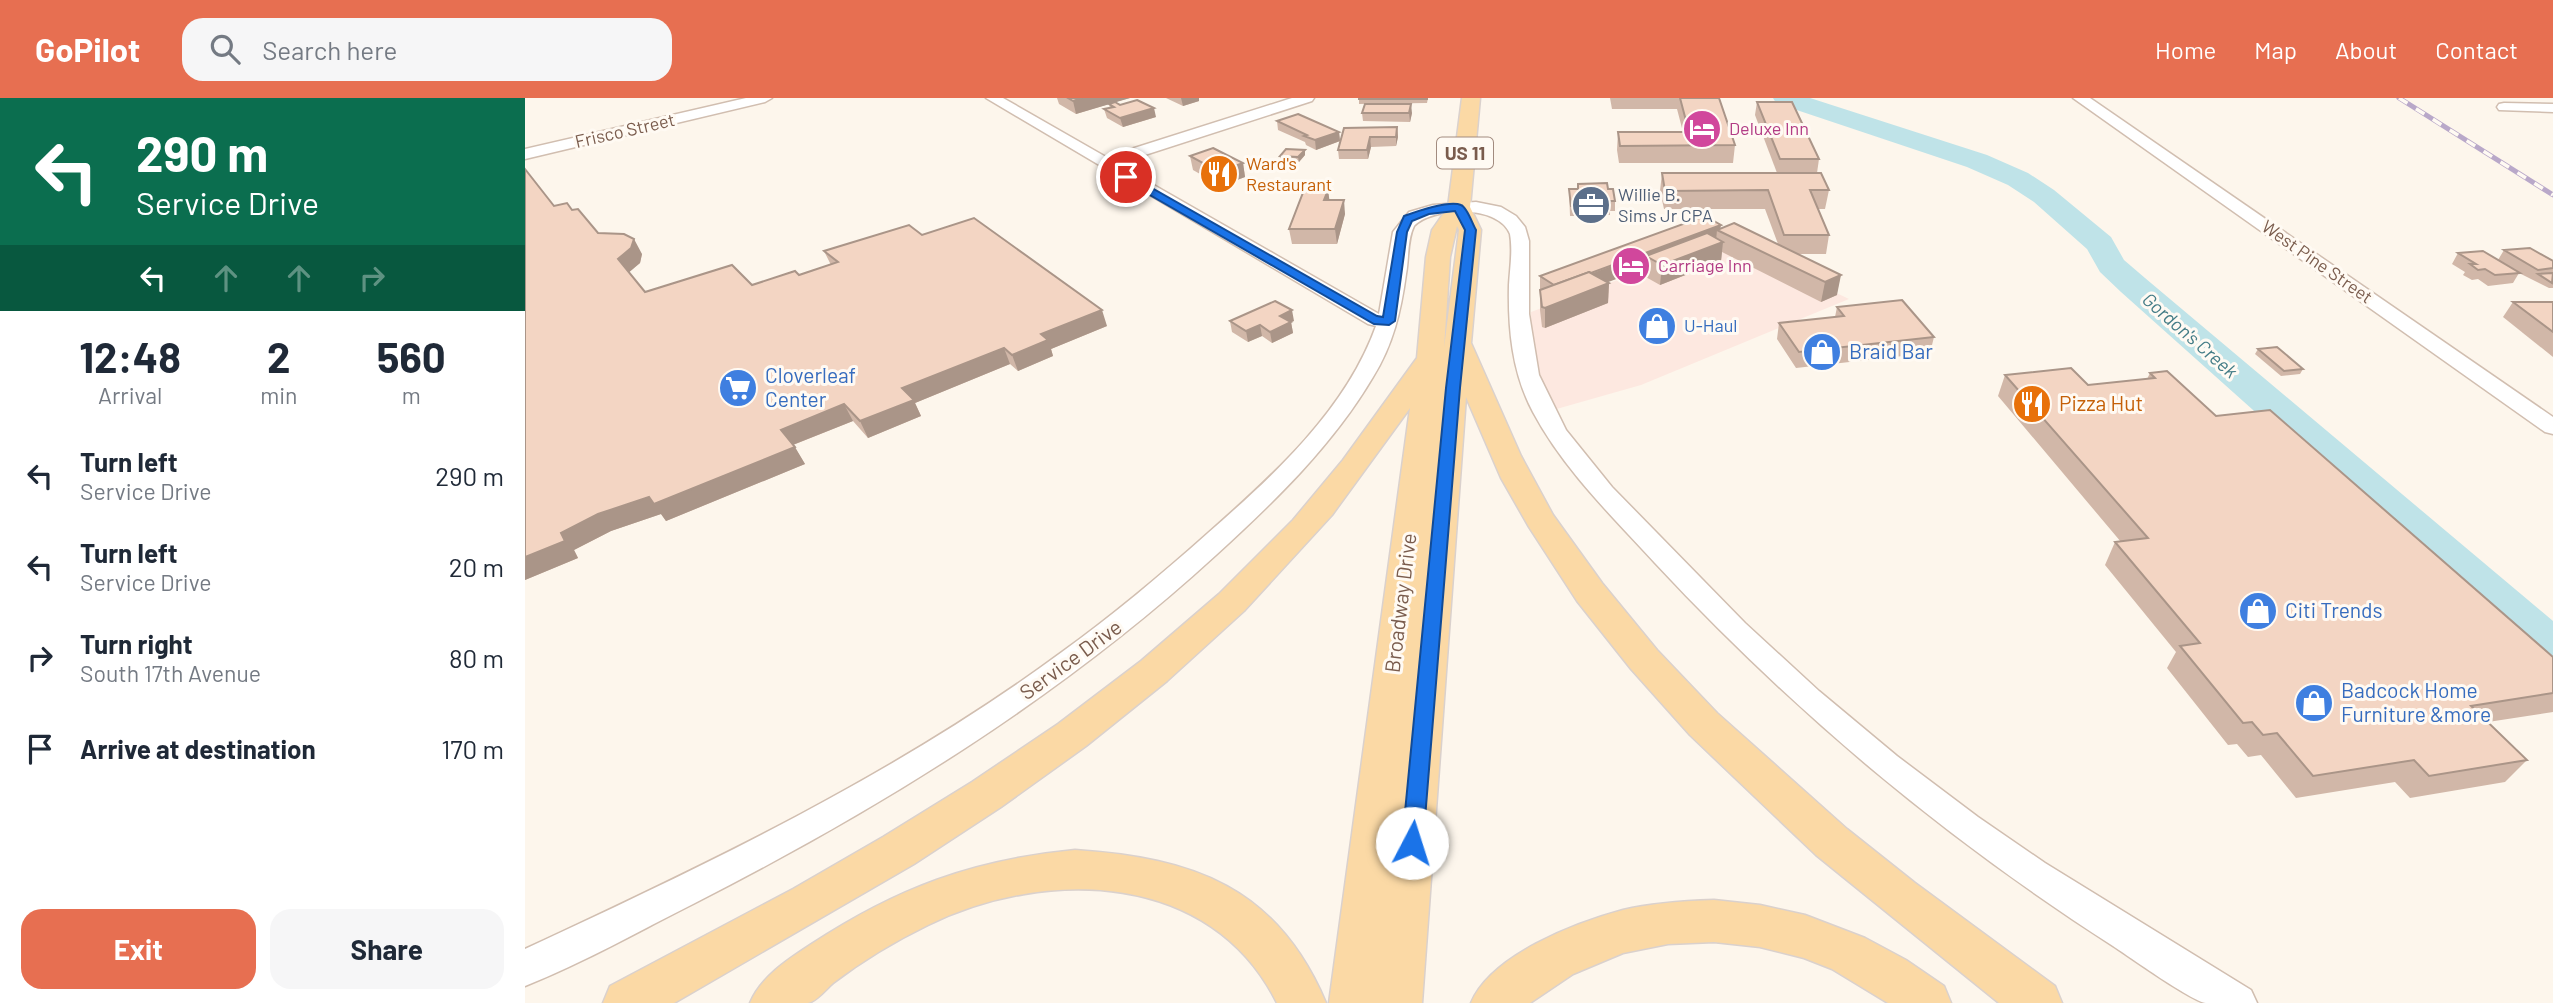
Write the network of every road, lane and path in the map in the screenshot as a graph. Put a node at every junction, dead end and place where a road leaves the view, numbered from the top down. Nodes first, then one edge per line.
1 (765, 98) edge
2 (993, 98) edge
3 (1307, 98) edge
4 (1471, 98) edge
5 (2080, 98) edge
6 (2504, 107) dead end
7 (2553, 108) edge
8 (525, 154) edge
9 (1103, 163) junction
10 (1459, 207) junction
11 (1389, 321) junction
12 (1444, 351) junction
13 (2553, 427) edge
14 (525, 968) edge
15 (627, 1003) edge
16 (773, 1003) edge
17 (1302, 1003) edge
18 (1353, 1003) edge
19 (1398, 1003) edge
20 (1495, 1003) edge
21 (1927, 1003) edge
22 (2038, 1003) edge
23 (2238, 1003) edge

1 - 8 street, Frisco Street
2 - 9 street
3 - 9 street
4 - 10 main road, Broadway Drive / US 11
5 - 13 street, West Pine Street
6 - 7 street
9 - 11 street
10 - 11 street, Service Drive
10 - 12 main road, Broadway Drive / US 11
10 - 23 street
11 - 14 street, Service Drive
12 - 15 main road
12 - 18 main road, Broadway Drive / US 11
12 - 19 main road, Broadway Drive / US 11
12 - 22 main road
16 - 17 main road
20 - 21 main road

